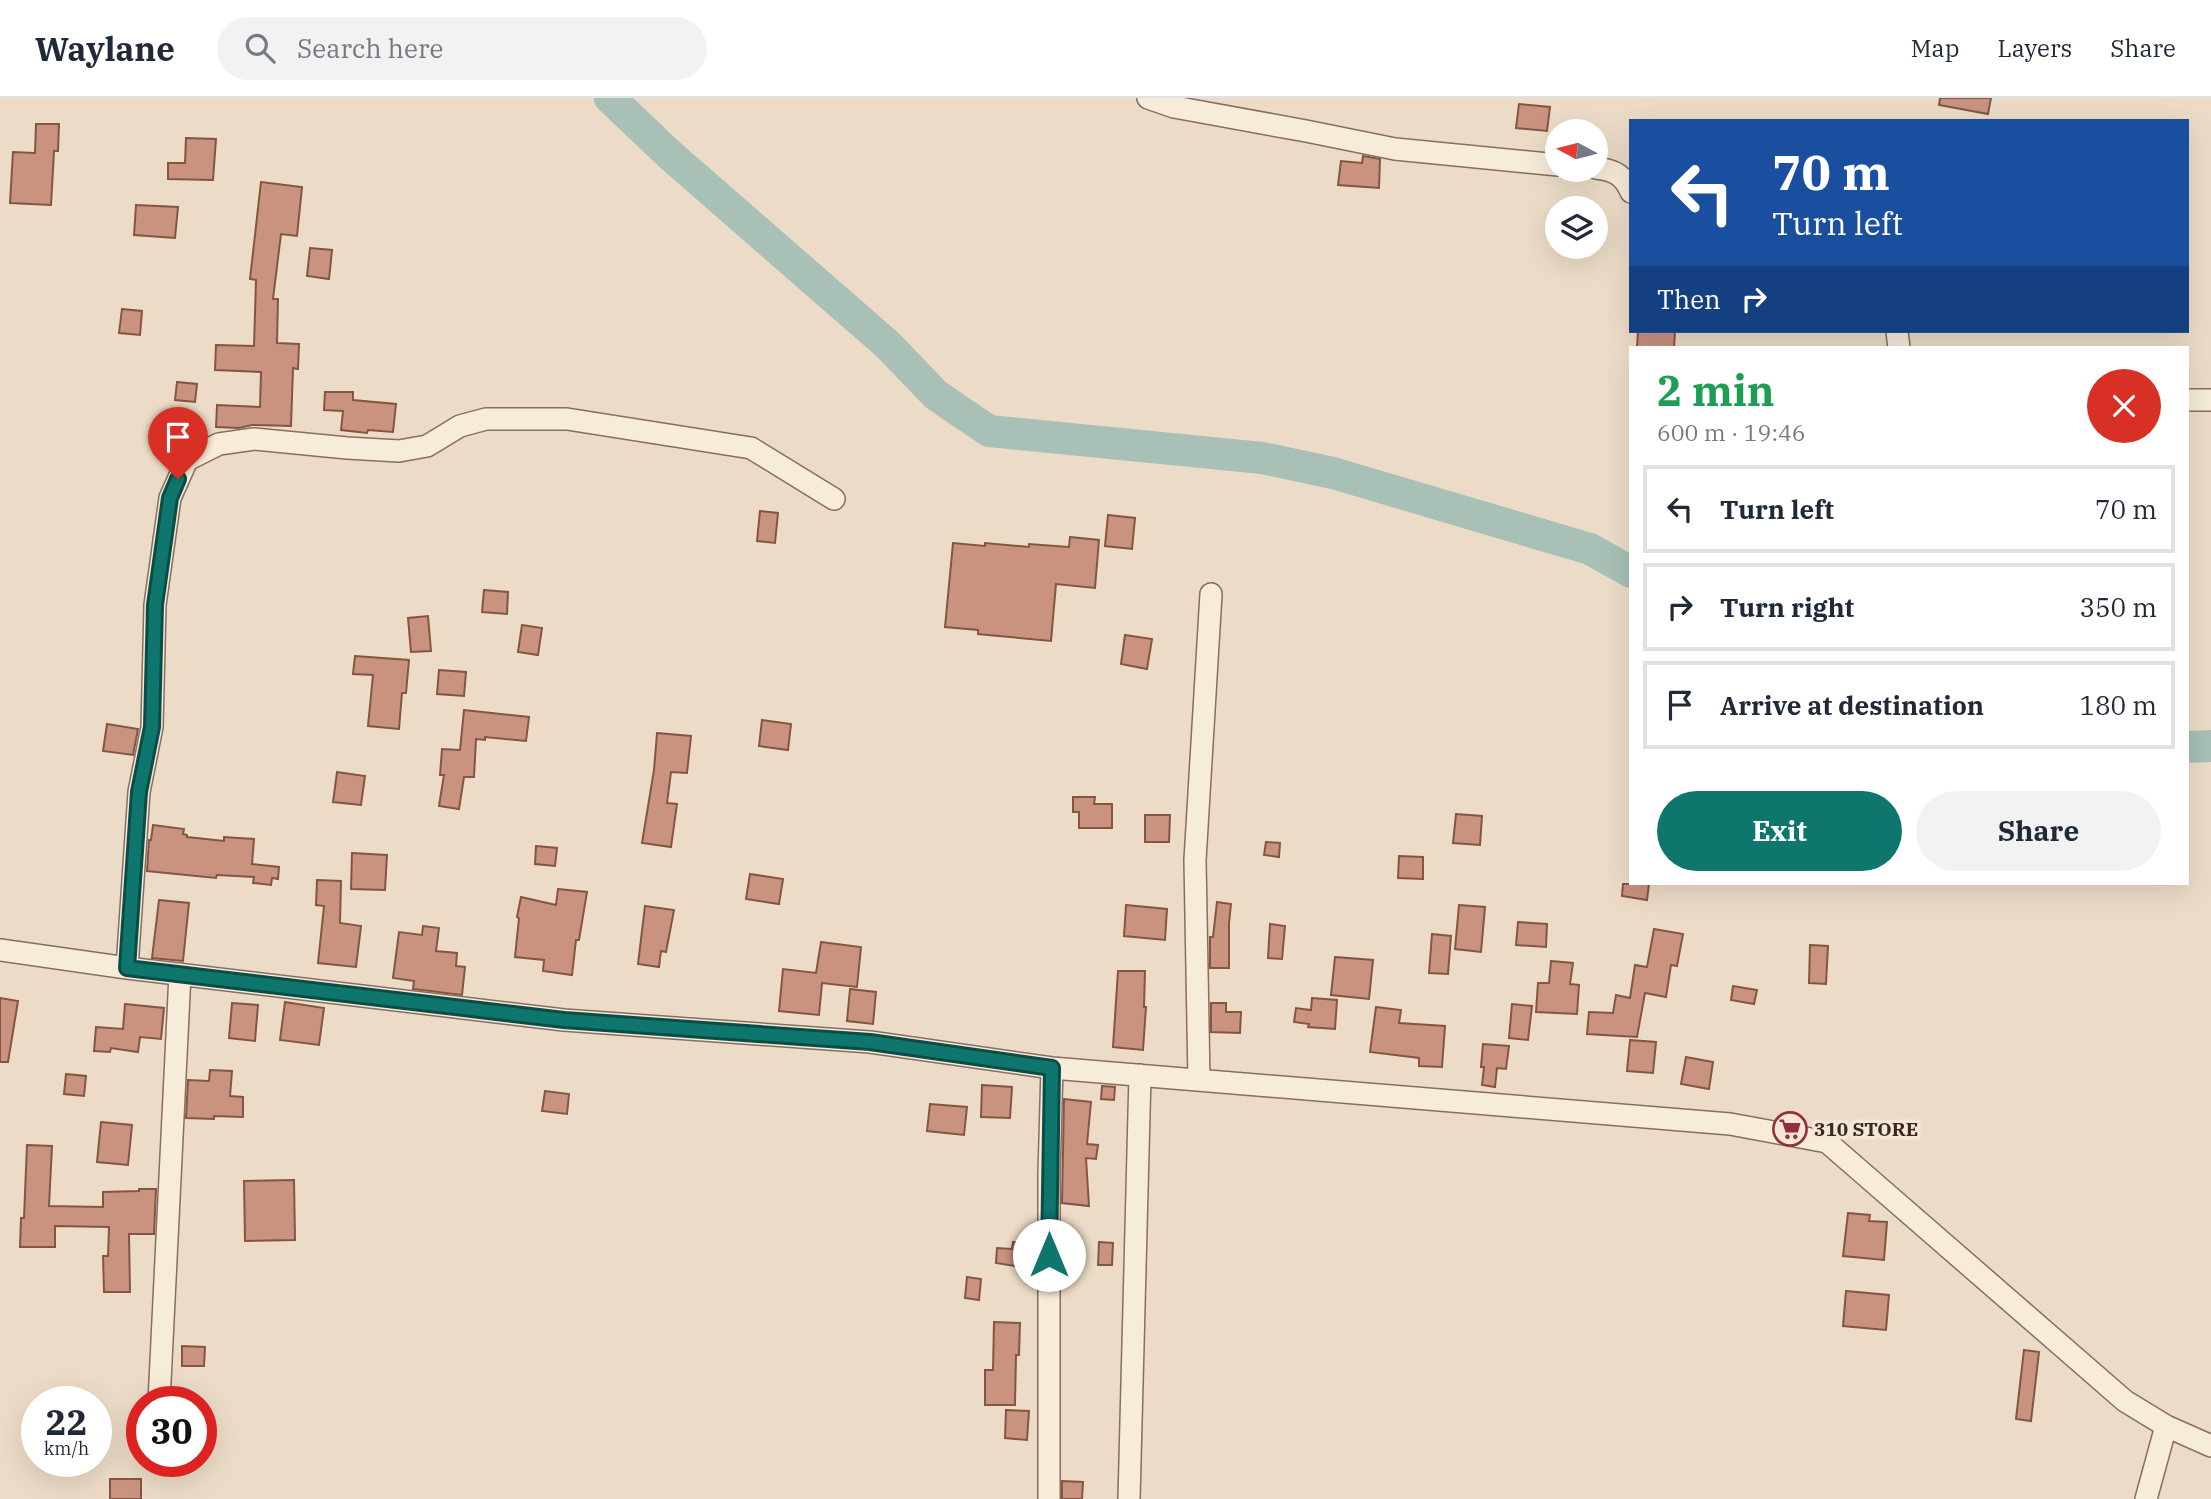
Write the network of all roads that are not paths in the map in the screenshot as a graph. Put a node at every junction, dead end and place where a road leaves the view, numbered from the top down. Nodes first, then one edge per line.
1 (1148, 98) edge
2 (1545, 164) edge
3 (1608, 170) edge
4 (1629, 187) edge
5 (2189, 400) edge
6 (2211, 400) edge
7 (834, 499) dead end
8 (1212, 594) dead end
9 (0, 950) edge
10 (127, 968) junction
11 (180, 974) junction
12 (1052, 1068) junction
13 (1140, 1075) junction
14 (1199, 1080) junction
15 (160, 1386) edge
16 (2166, 1426) junction
17 (2211, 1446) edge
18 (1049, 1499) edge
19 (1129, 1499) edge
20 (2146, 1499) edge

1 - 2 street
3 - 4 street
5 - 6 street
7 - 10 street
8 - 14 street
9 - 10 street
10 - 11 street
11 - 12 street
11 - 15 street
12 - 13 street
12 - 18 street
13 - 14 street
13 - 19 street
14 - 16 street
16 - 17 street
16 - 20 street

